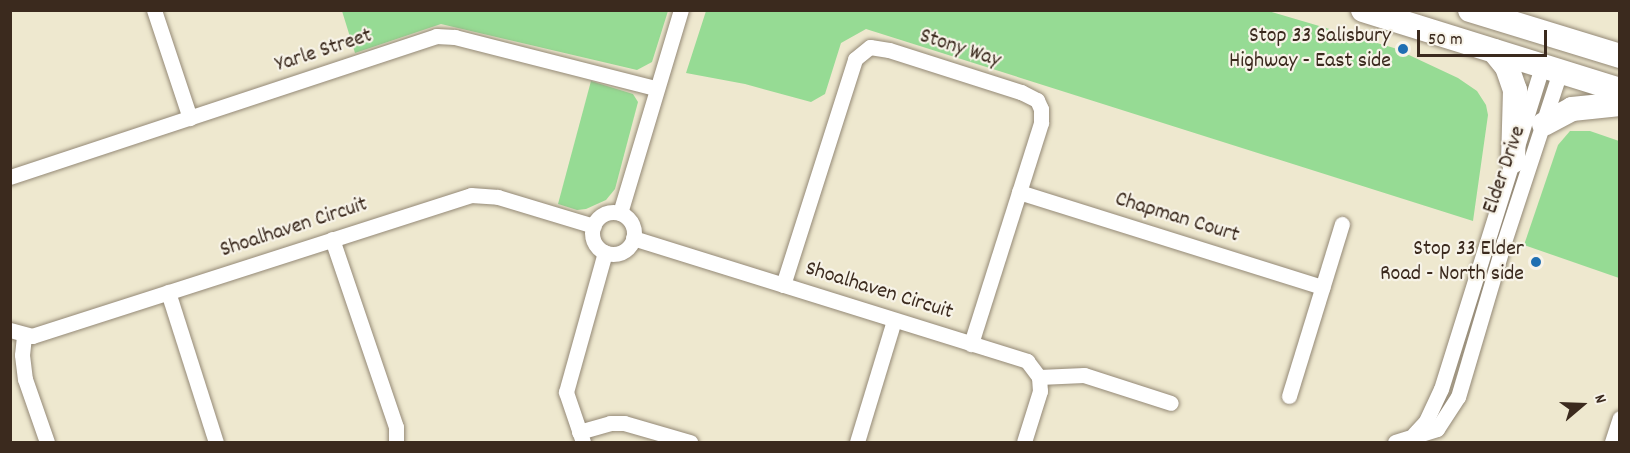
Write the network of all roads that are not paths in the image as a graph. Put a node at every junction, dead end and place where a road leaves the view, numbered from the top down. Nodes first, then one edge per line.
1 (154, 10) edge
2 (681, 10) edge
3 (1363, 10) edge
4 (1470, 10) edge
5 (1557, 38) junction
6 (1494, 51) junction
7 (1620, 56) edge
8 (1551, 69) junction
9 (656, 87) junction
10 (1620, 90) edge
11 (1620, 104) edge
12 (190, 118) junction
13 (1544, 124) junction
14 (1513, 161) junction
15 (10, 177) edge
16 (1019, 192) junction
17 (620, 213) junction
18 (1342, 224) dead end
19 (594, 226) junction
20 (633, 238) junction
21 (332, 239) junction
22 (605, 252) junction
23 (783, 285) junction
24 (1322, 287) junction
25 (168, 292) junction
26 (894, 320) junction
27 (17, 333) edge
28 (971, 344) junction
29 (1039, 377) junction
30 (1289, 396) dead end
31 (1171, 403) dead end
32 (1620, 418) edge
33 (581, 437) edge
34 (1404, 440) edge
35 (47, 442) edge
36 (216, 442) edge
37 (396, 442) edge
38 (690, 442) edge
39 (857, 442) edge
40 (1024, 442) edge
41 (1612, 442) edge

1 - 12 street
2 - 9 street
3 - 6 highway
4 - 5 highway
5 - 7 highway
5 - 8 highway
6 - 8 highway
6 - 14 highway
8 - 10 highway
8 - 13 street, Elder Drive
8 - 14 street, Elder Drive
9 - 12 street, Yarle Street
9 - 17 street
11 - 13 highway
12 - 15 street, Yarle Street
13 - 34 street, Elder Drive
14 - 34 street, Elder Drive
16 - 23 street, Stony Way
16 - 24 street, Chapman Court
16 - 28 street, Stony Way
17 - 19 street
17 - 20 street
18 - 24 street
19 - 21 street, Shoalhaven Circuit
19 - 22 street
20 - 22 street
20 - 23 street, Shoalhaven Circuit
21 - 25 street, Shoalhaven Circuit
21 - 37 street
22 - 33 street
23 - 26 street, Shoalhaven Circuit
24 - 30 street
25 - 27 street, Shoalhaven Circuit
25 - 36 street
26 - 28 street, Shoalhaven Circuit
26 - 39 street
27 - 35 street
28 - 29 street, Shoalhaven Circuit
29 - 31 street
29 - 40 street
32 - 41 street
33 - 38 street

